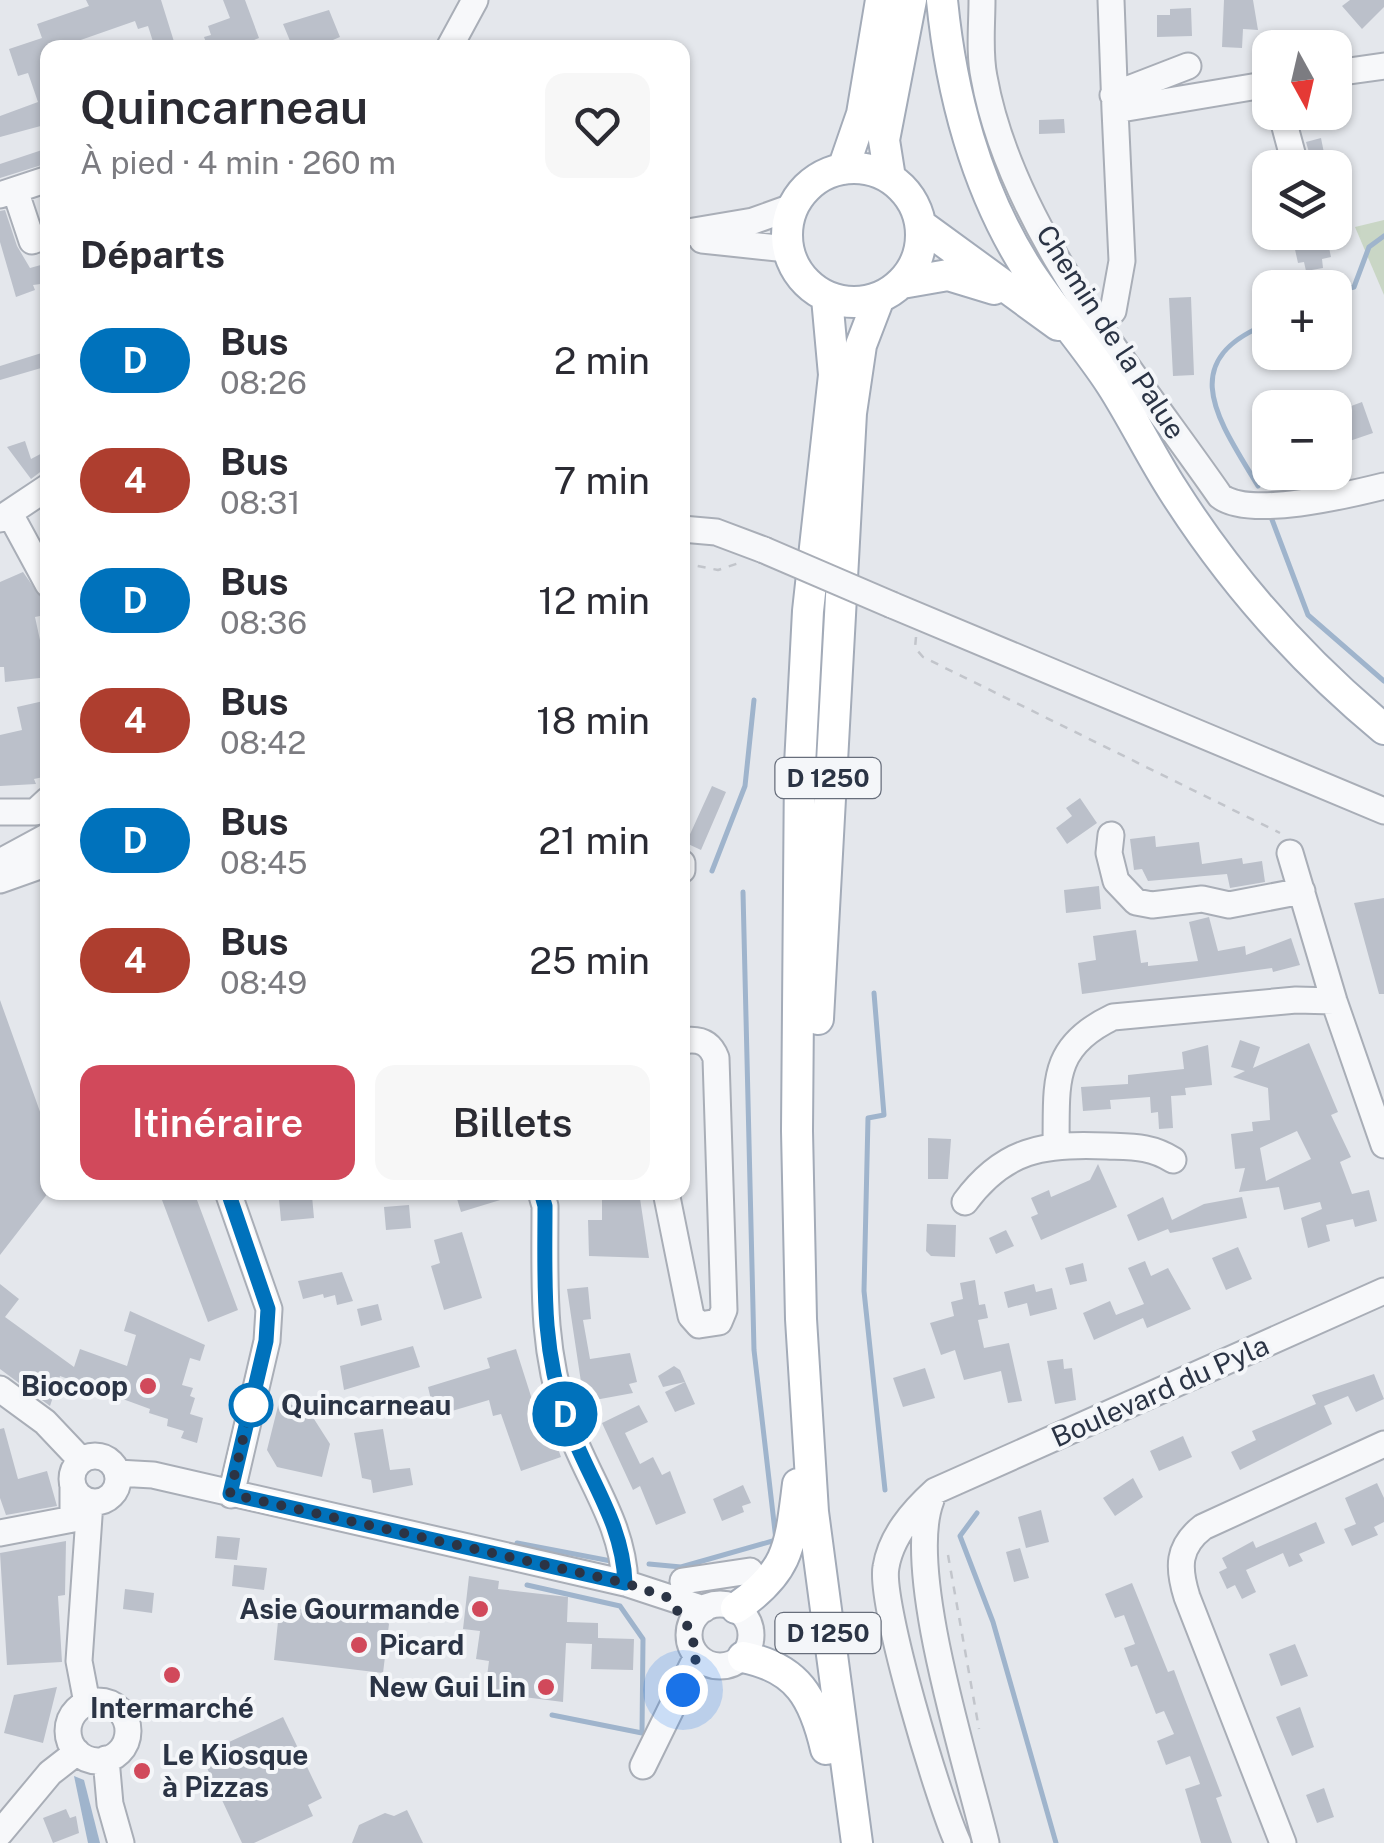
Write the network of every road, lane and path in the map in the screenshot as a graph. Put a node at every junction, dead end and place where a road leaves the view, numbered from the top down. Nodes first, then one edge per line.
1 (474, 0) edge
2 (881, 0) edge
3 (911, 0) edge
4 (942, 0) edge
5 (982, 0) edge
6 (1111, 0) edge
7 (453, 40) edge
8 (1188, 66) dead end
9 (1384, 66) edge
10 (1352, 71) edge
11 (1252, 89) edge
12 (1114, 102) junction
13 (843, 168) junction
14 (890, 178) junction
15 (40, 182) edge
16 (7, 192) edge
17 (792, 207) junction
18 (921, 225) junction
19 (690, 235) edge
20 (40, 238) edge
21 (690, 238) edge
22 (788, 249) junction
23 (890, 290) junction
24 (1016, 296) junction
25 (828, 298) junction
26 (1089, 332) junction
27 (1384, 486) edge
28 (40, 492) edge
29 (5, 516) edge
30 (690, 530) edge
31 (755, 555) junction
32 (690, 565) edge
33 (40, 571) edge
34 (919, 632) dead end
35 (1384, 729) edge
36 (40, 807) edge
37 (7, 811) edge
38 (1384, 811) edge
39 (1111, 835) dead end
40 (40, 840) edge
41 (1290, 853) joint
42 (0, 862) edge
43 (40, 866) edge
44 (0, 880) edge
45 (1302, 891) junction
46 (1334, 1001) junction
47 (690, 1041) edge
48 (1056, 1144) junction
49 (1384, 1145) edge
50 (1173, 1160) dead end
51 (231, 1200) edge
52 (543, 1200) edge
53 (668, 1200) edge
54 (964, 1202) dead end
55 (803, 1262) junction
56 (1384, 1290) edge
57 (0, 1389) edge
58 (806, 1422) junction
59 (1384, 1444) edge
60 (80, 1460) junction
61 (118, 1474) junction
62 (935, 1490) junction
63 (230, 1494) junction
64 (82, 1495) junction
65 (0, 1533) edge
66 (945, 1538) dead end
67 (750, 1571) dead end
68 (718, 1578) junction
69 (625, 1583) junction
70 (676, 1590) junction
71 (712, 1613) junction
72 (743, 1657) junction
73 (704, 1661) junction
74 (87, 1703) junction
75 (979, 1729) dead end
76 (77, 1752) junction
77 (106, 1760) junction
78 (642, 1766) dead end
79 (0, 1832) edge
80 (121, 1843) edge
81 (849, 1843) edge
82 (857, 1843) edge
83 (958, 1843) edge
84 (986, 1843) edge
85 (1283, 1843) edge

1 - 7 street
2 - 13 main road
3 - 14 main road
4 - 26 main road
5 - 26 street, Chemin de la Palue
6 - 12 street
8 - 12 street
9 - 10 street
11 - 12 street
12 - 26 street
13 - 14 main road
13 - 17 main road
14 - 18 main road
15 - 16 street
16 - 20 street
17 - 19 street
17 - 22 main road
18 - 23 main road
18 - 24 main road
21 - 22 street
22 - 25 main road
23 - 24 main road
23 - 25 main road
23 - 55 main road, D 1250
24 - 26 main road
25 - 55 main road, D 1250
26 - 27 street, Chemin de la Palue
26 - 35 main road
28 - 29 street
29 - 33 street
30 - 31 street
31 - 32 path
31 - 38 street, bridge
34 - 41 path
36 - 37 street
39 - 45 street
40 - 42 street
41 - 45 street
43 - 44 street
45 - 46 street
46 - 48 street
46 - 49 street
47 - 53 street
48 - 50 street
48 - 54 street
51 - 63 street
52 - 69 street
55 - 58 main road, D 1250
56 - 62 street, Boulevard du Pyla
57 - 60 street
58 - 71 main road
58 - 82 main road, D 1250
59 - 85 street
60 - 61 street
60 - 64 street
61 - 63 street
61 - 64 street
62 - 83 street
62 - 84 street
63 - 69 street
64 - 65 street
64 - 74 street
66 - 75 path
67 - 68 street
68 - 70 street
68 - 71 street
69 - 70 street
70 - 71 street
71 - 72 street
71 - 73 street
72 - 73 street
72 - 81 main road
73 - 78 street
74 - 76 street
74 - 77 street
76 - 77 street
76 - 79 street
77 - 80 street

